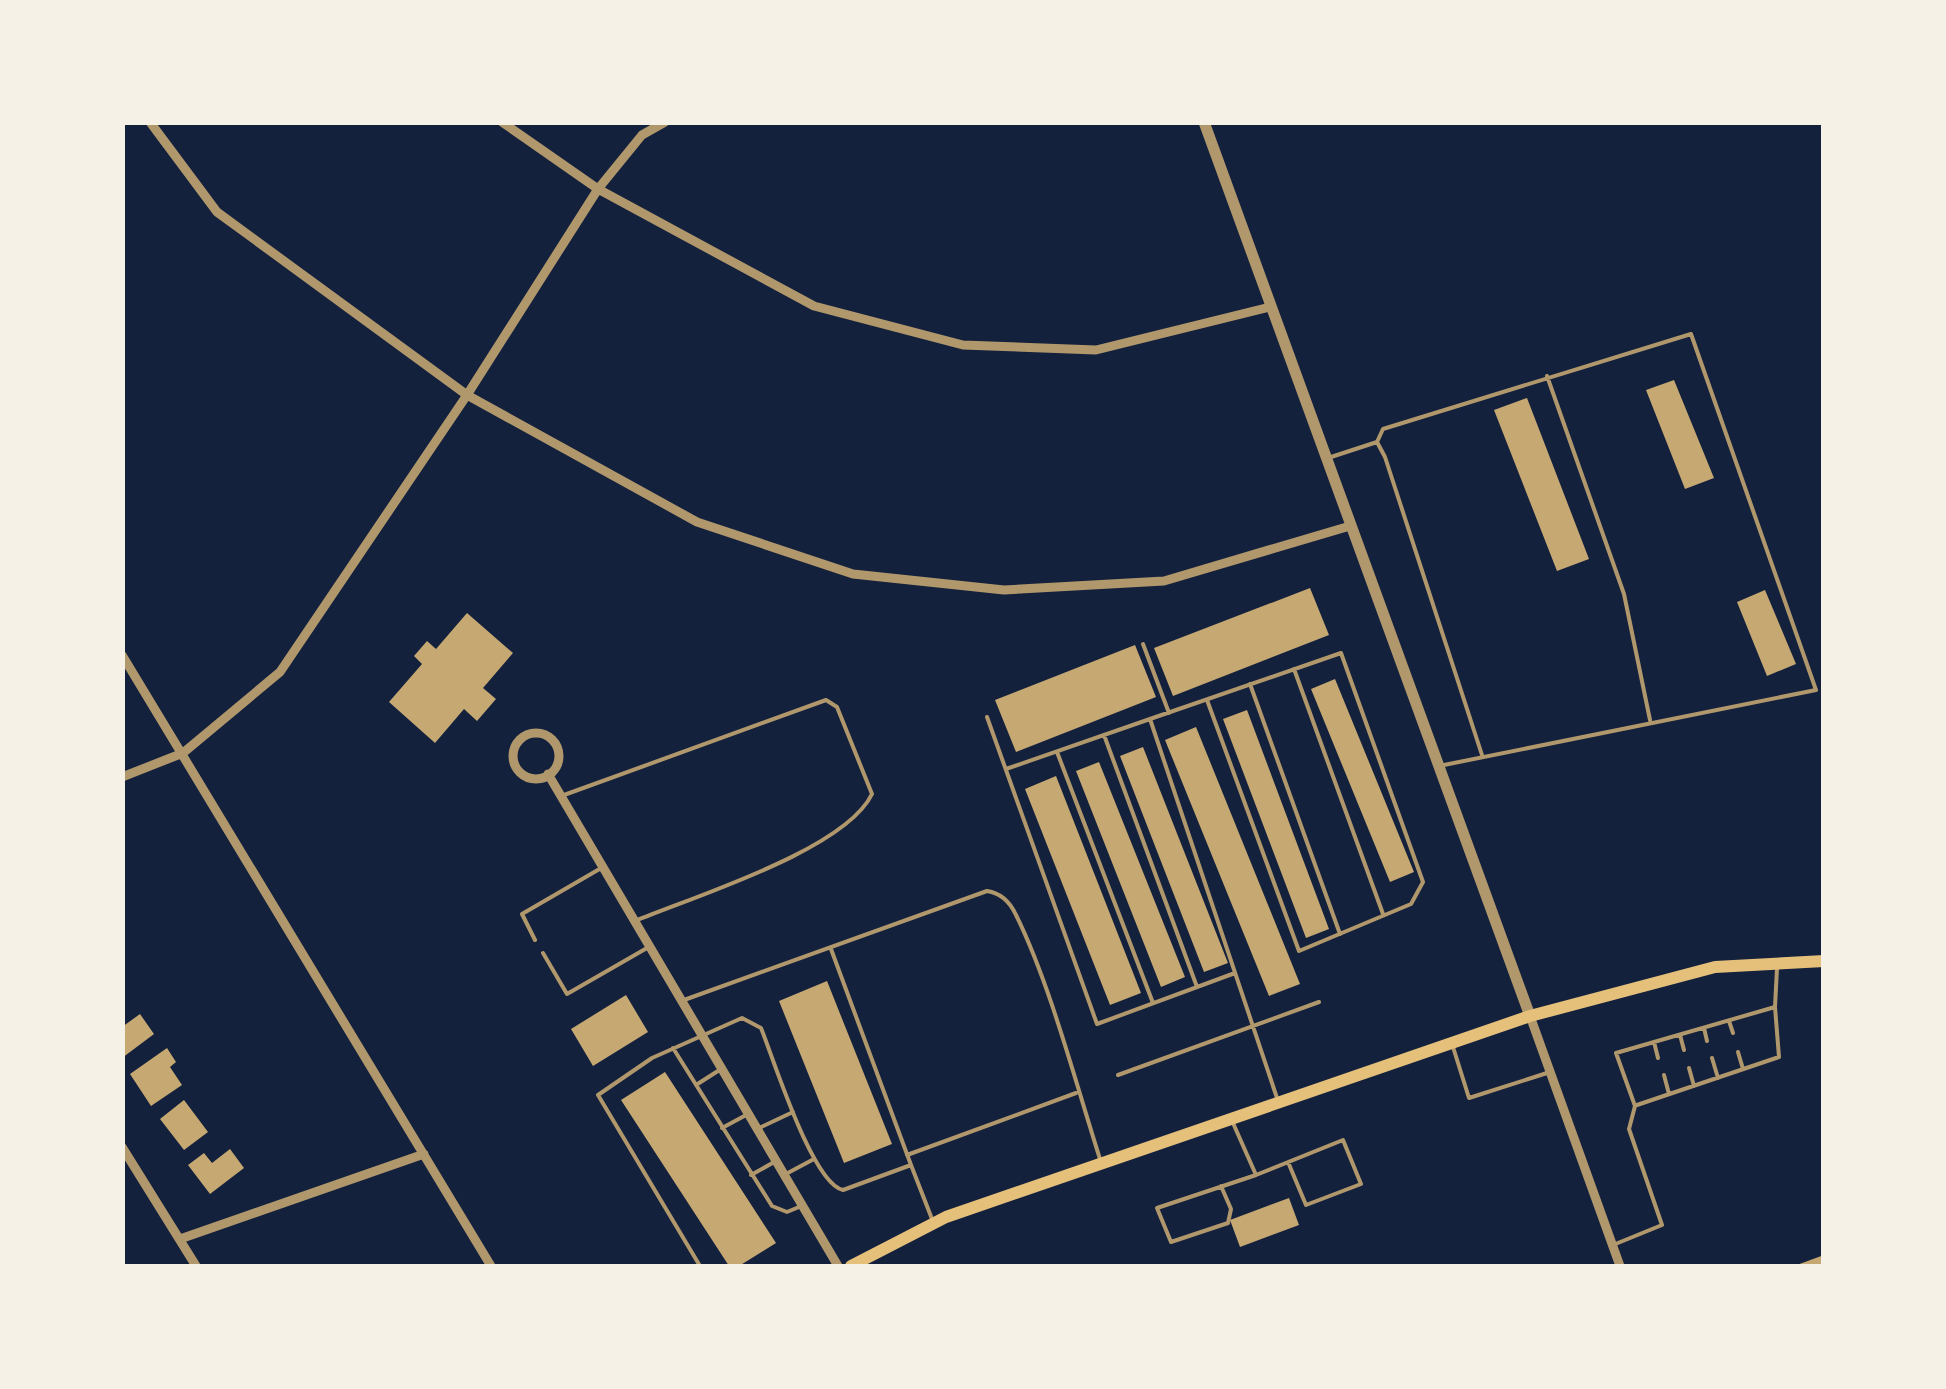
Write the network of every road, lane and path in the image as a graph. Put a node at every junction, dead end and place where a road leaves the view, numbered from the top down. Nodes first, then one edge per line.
1 (150, 122) edge
2 (502, 122) edge
3 (665, 122) edge
4 (1204, 122) edge
5 (598, 189) junction
6 (1270, 306) junction
7 (1547, 376) junction
8 (467, 395) junction
9 (1377, 442) junction
10 (1325, 458) junction
11 (1350, 526) junction
12 (1144, 644) dead end
13 (122, 655) edge
14 (1294, 669) junction
15 (1250, 684) junction
16 (1206, 700) junction
17 (1169, 713) junction
18 (988, 718) dead end
19 (1150, 719) junction
20 (1650, 720) junction
21 (1104, 735) junction
22 (1057, 752) junction
23 (184, 753) junction
24 (1482, 755) junction
25 (1439, 766) junction
26 (1006, 769) junction
27 (548, 774) junction
28 (122, 778) edge
29 (561, 796) junction
30 (603, 867) junction
31 (1384, 916) junction
32 (635, 921) junction
33 (1340, 934) junction
34 (536, 940) dead end
35 (650, 946) junction
36 (830, 947) junction
37 (543, 953) dead end
38 (1824, 961) edge
39 (1777, 963) junction
40 (1235, 972) junction
41 (1197, 987) junction
42 (682, 1001) junction
43 (1318, 1002) dead end
44 (1154, 1003) junction
45 (1776, 1008) junction
46 (1530, 1016) junction
47 (1729, 1021) junction
48 (1254, 1026) junction
49 (1704, 1028) junction
50 (1733, 1034) dead end
51 (1680, 1035) junction
52 (702, 1036) junction
53 (1707, 1040) dead end
54 (1452, 1042) junction
55 (1654, 1042) junction
56 (673, 1048) junction
57 (1684, 1050) dead end
58 (1738, 1052) dead end
59 (1658, 1058) dead end
60 (1712, 1058) dead end
61 (722, 1068) junction
62 (1689, 1068) dead end
63 (1743, 1069) junction
64 (1550, 1072) junction
65 (1118, 1075) dead end
66 (1664, 1075) dead end
67 (1718, 1078) junction
68 (696, 1085) junction
69 (1694, 1086) junction
70 (1078, 1092) junction
71 (1670, 1094) junction
72 (1279, 1103) junction
73 (1635, 1106) junction
74 (795, 1112) junction
75 (748, 1114) junction
76 (1231, 1119) junction
77 (722, 1128) junction
78 (757, 1129) junction
79 (122, 1147) edge
80 (424, 1154) junction
81 (907, 1155) junction
82 (814, 1160) junction
83 (776, 1161) junction
84 (1288, 1162) junction
85 (911, 1164) junction
86 (1102, 1164) junction
87 (1256, 1174) junction
88 (751, 1175) junction
89 (784, 1175) junction
90 (1222, 1186) junction
91 (802, 1206) junction
92 (934, 1224) junction
93 (180, 1239) junction
94 (1613, 1245) junction
95 (1617, 1265) edge
96 (196, 1266) edge
97 (491, 1266) edge
98 (700, 1266) edge
99 (838, 1266) edge
100 (851, 1266) edge
101 (1726, 1266) edge
102 (1734, 1266) edge

1 - 8 street
2 - 5 street
3 - 5 street
4 - 6 street
5 - 6 street
5 - 8 street
6 - 10 street
7 - 9 lane
7 - 20 lane
7 - 20 lane
8 - 11 street
8 - 23 street
9 - 10 lane
9 - 24 lane
10 - 11 street
11 - 25 street
12 - 17 lane
13 - 23 street
14 - 15 lane
14 - 31 lane
14 - 31 lane
15 - 16 lane
15 - 33 lane
16 - 17 lane
16 - 33 lane
17 - 19 lane
18 - 26 lane
19 - 21 lane
19 - 40 lane
20 - 24 lane
21 - 22 lane
21 - 41 lane
22 - 26 lane
22 - 44 lane
23 - 28 street
23 - 80 street
24 - 25 lane
25 - 46 street
26 - 44 lane
27 - 27 street
27 - 29 street
29 - 30 street
29 - 32 lane
30 - 32 street
30 - 34 lane
31 - 33 lane
32 - 35 street
35 - 37 lane
35 - 42 street
36 - 42 lane
36 - 70 lane
36 - 81 lane
38 - 39 main road
39 - 45 lane
39 - 46 main road
40 - 41 lane
40 - 48 lane
41 - 44 lane
42 - 52 street
43 - 48 lane
45 - 47 lane
45 - 63 lane
46 - 54 main road
46 - 64 street
47 - 49 lane
47 - 50 lane
48 - 65 lane
48 - 72 lane
49 - 51 lane
49 - 53 lane
51 - 55 lane
51 - 57 lane
52 - 56 lane
52 - 61 street
52 - 74 lane
54 - 64 lane
54 - 72 main road
55 - 59 lane
55 - 73 lane
56 - 68 lane
56 - 98 lane
58 - 63 lane
60 - 67 lane
61 - 68 lane
61 - 75 street
62 - 69 lane
63 - 67 lane
64 - 94 street
66 - 71 lane
67 - 69 lane
68 - 77 lane
69 - 71 lane
70 - 81 lane
70 - 86 lane
71 - 73 lane
72 - 76 main road
73 - 94 lane
74 - 78 lane
74 - 82 lane
75 - 77 lane
75 - 78 street
76 - 86 main road
76 - 87 lane
77 - 88 lane
78 - 83 street
79 - 93 street
80 - 93 street
80 - 97 street
81 - 85 lane
82 - 85 lane
82 - 89 lane
83 - 88 lane
83 - 89 street
84 - 84 lane
84 - 87 lane
85 - 92 lane
86 - 92 main road
87 - 90 lane
88 - 91 lane
89 - 91 street
90 - 90 lane
91 - 99 street
92 - 100 main road
93 - 96 street
94 - 95 street
101 - 102 lane

